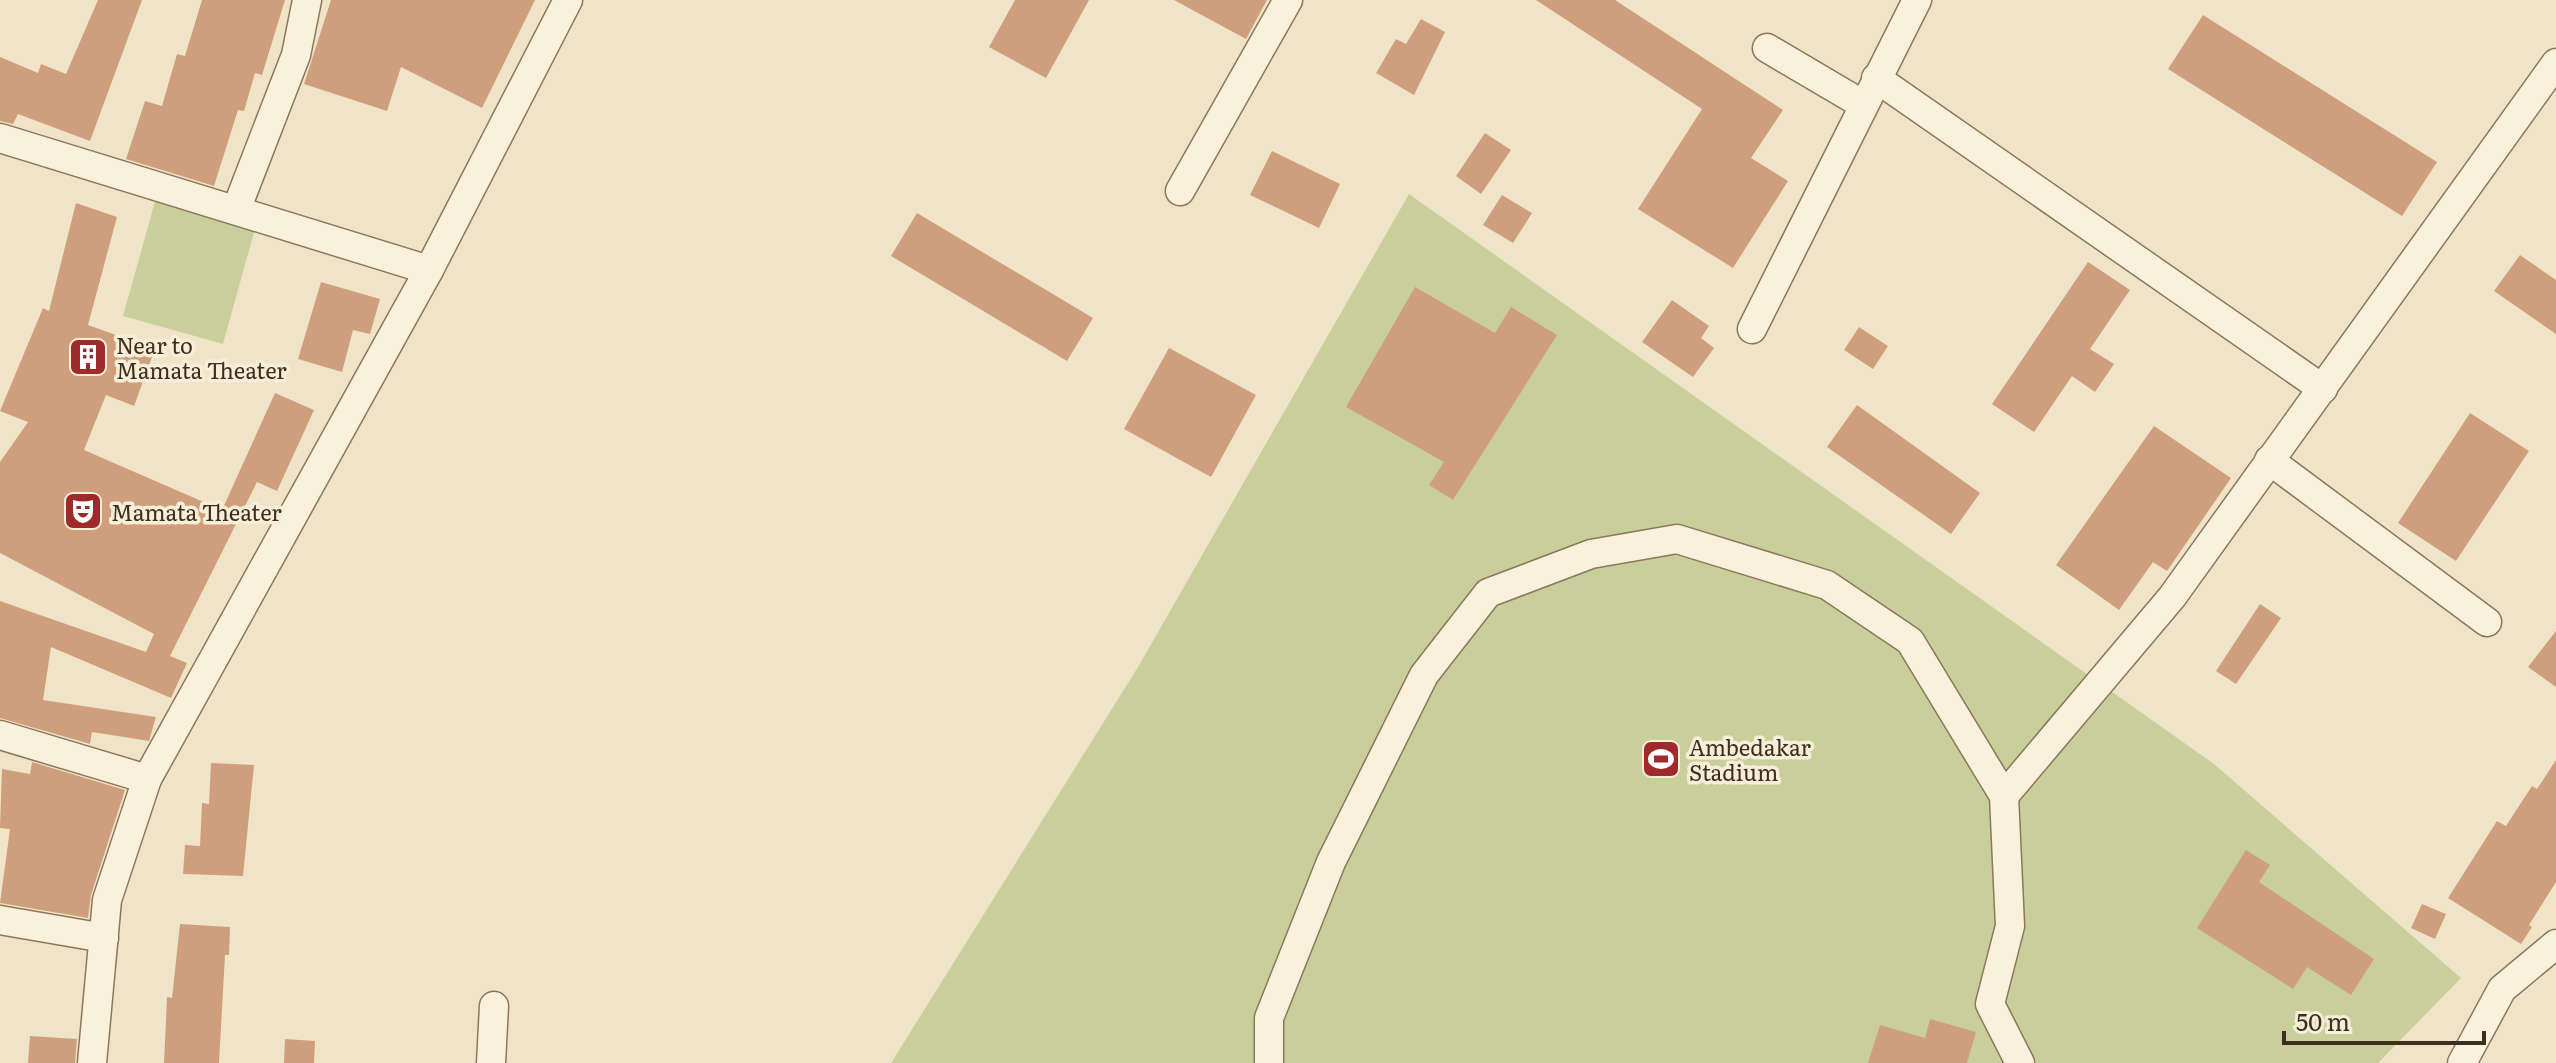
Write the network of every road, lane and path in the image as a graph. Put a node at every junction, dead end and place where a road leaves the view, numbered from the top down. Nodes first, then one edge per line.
1 (307, 0) edge
2 (568, 0) edge
3 (1288, 0) edge
4 (1917, 0) edge
5 (1767, 48) dead end
6 (2556, 63) edge
7 (1876, 78) junction
8 (1862, 104) junction
9 (0, 138) edge
10 (1180, 191) dead end
11 (236, 210) junction
12 (429, 270) junction
13 (1752, 329) dead end
14 (2323, 389) junction
15 (2269, 460) junction
16 (2487, 622) dead end
17 (0, 735) edge
18 (147, 779) junction
19 (2004, 796) junction
20 (0, 920) edge
21 (104, 938) junction
22 (2556, 944) edge
23 (494, 1006) dead end
24 (92, 1063) edge
25 (491, 1063) edge
26 (1269, 1063) edge
27 (2020, 1063) edge
28 (2462, 1063) edge

1 - 11 street
2 - 12 street
3 - 10 street
4 - 7 street
5 - 8 street
6 - 14 street
7 - 8 street
7 - 14 street
8 - 13 street
9 - 11 street
11 - 12 street
12 - 18 street
14 - 15 street
15 - 16 street
15 - 19 street
17 - 18 street
18 - 21 street
19 - 26 street
19 - 27 street
20 - 21 street
21 - 24 street
22 - 28 street
23 - 25 street

